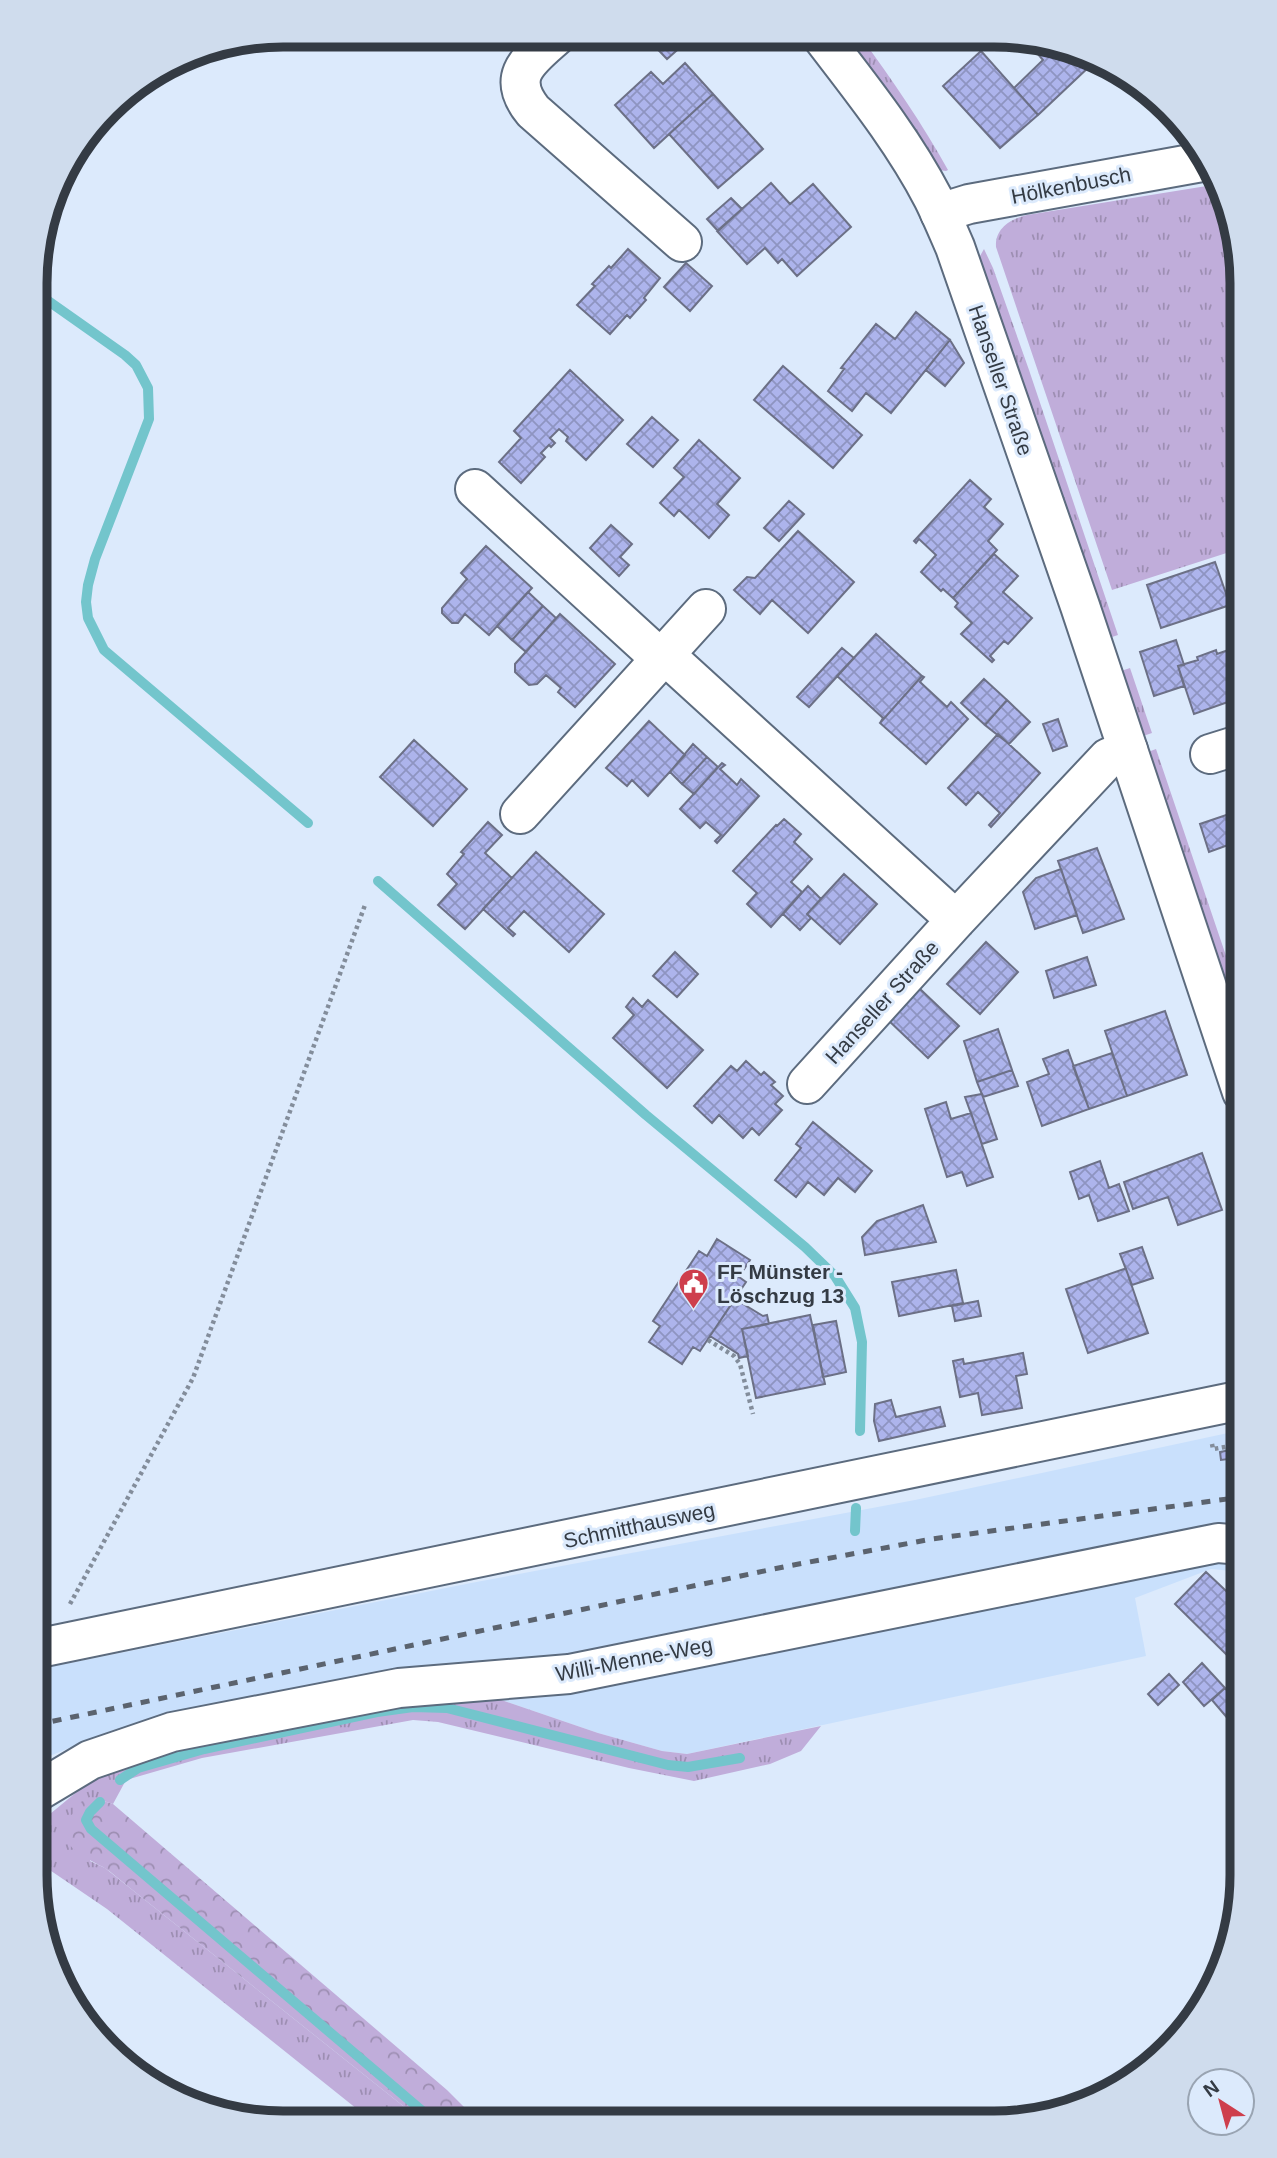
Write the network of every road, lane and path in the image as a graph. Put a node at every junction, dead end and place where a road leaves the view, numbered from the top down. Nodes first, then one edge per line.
1 (544, 47) edge
2 (829, 47) edge
3 (1196, 163) edge
4 (940, 213) junction
5 (682, 242) dead end
6 (475, 489) dead end
7 (706, 609) dead end
8 (663, 657) junction
9 (1128, 750) junction
10 (520, 814) dead end
11 (365, 905) dead end
12 (956, 920) junction
13 (1230, 1055) edge
14 (807, 1084) dead end
15 (708, 1340) dead end
16 (1229, 1403) edge
17 (753, 1414) dead end
18 (1229, 1544) edge
19 (47, 1638) edge
20 (47, 1646) edge
21 (47, 1786) edge

1 - 5 street
2 - 4 street, Hanseller Straße
3 - 4 street, Hölkenbusch
4 - 9 street, Hanseller Straße
6 - 8 street
7 - 8 street
8 - 10 street
8 - 12 street
9 - 12 street, Hanseller Straße
9 - 13 street, Hanseller Straße
11 - 19 path
12 - 14 street, Hanseller Straße
15 - 17 path
16 - 20 street, Schmitthausweg
18 - 21 street, Willi-Menne-Weg

